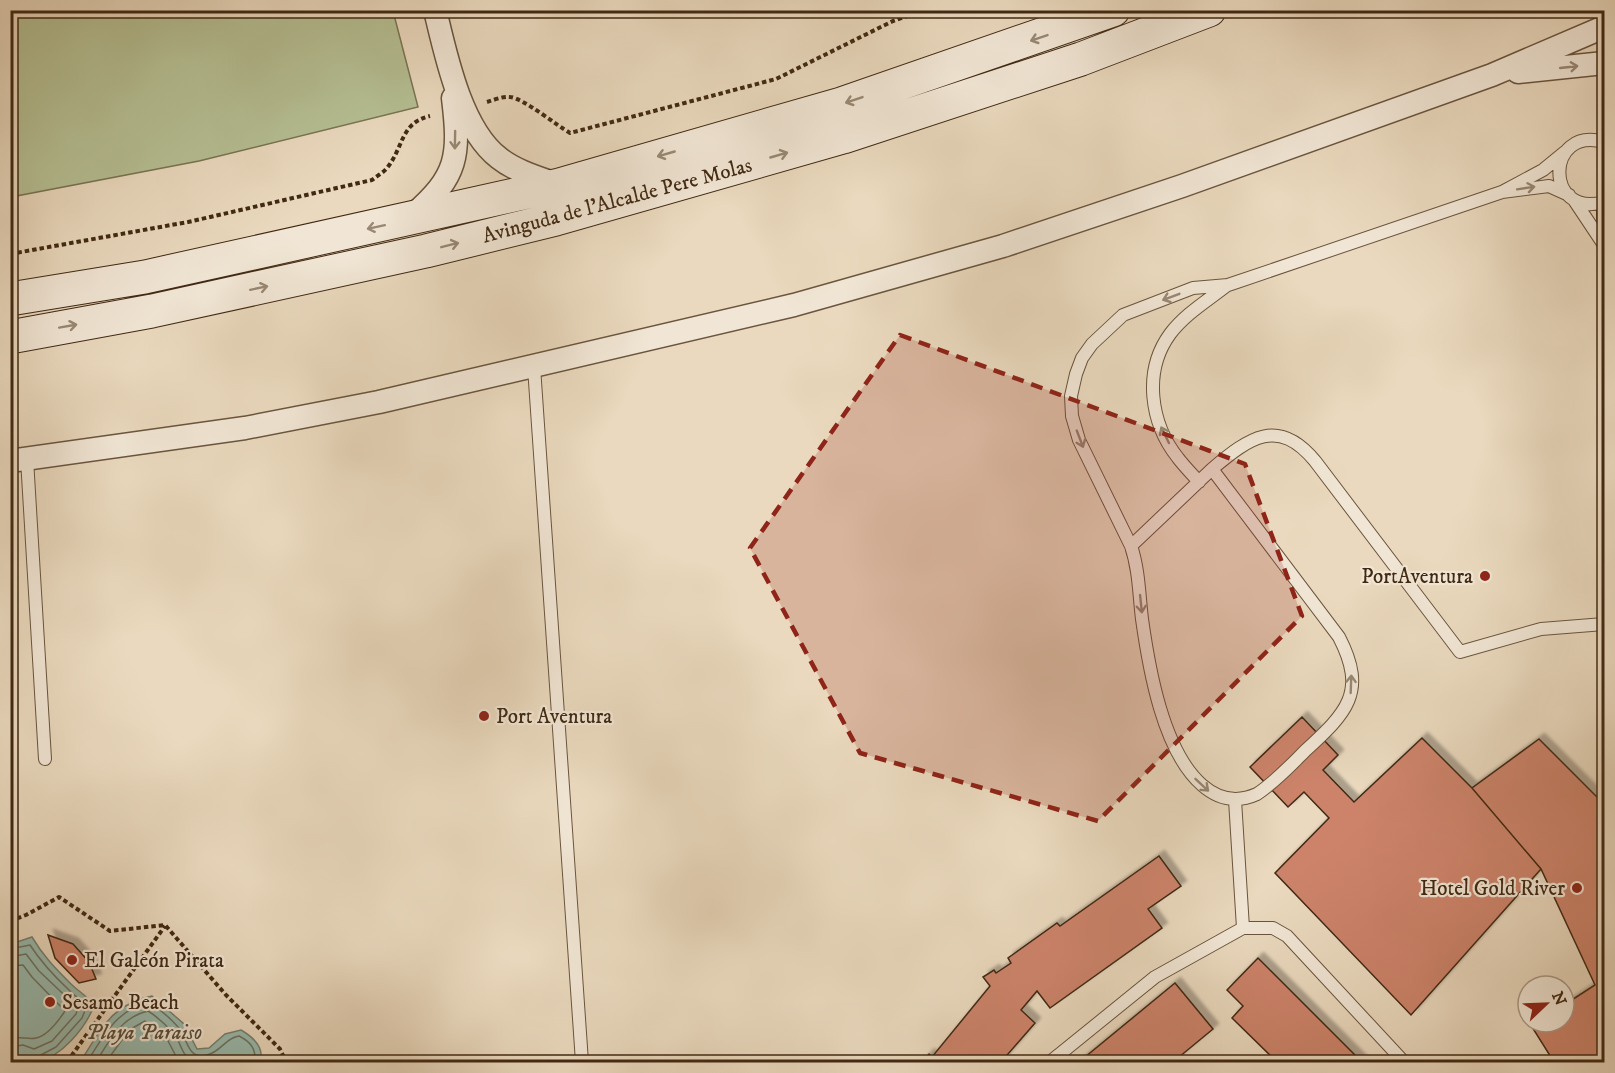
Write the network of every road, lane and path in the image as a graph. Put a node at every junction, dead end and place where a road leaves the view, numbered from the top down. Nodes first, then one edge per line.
1 (435, 10) edge
2 (1113, 10) edge
3 (1209, 10) edge
4 (1605, 27) edge
5 (448, 61) junction
6 (1605, 63) edge
7 (1492, 75) junction
8 (1605, 142) edge
9 (1565, 152) junction
10 (558, 185) junction
11 (1502, 192) junction
12 (1571, 197) junction
13 (1605, 202) edge
14 (1605, 208) edge
15 (407, 220) junction
16 (1605, 232) edge
17 (1605, 245) edge
18 (1228, 285) junction
19 (10, 299) edge
20 (10, 337) edge
21 (534, 367) junction
22 (19, 460) edge
23 (1212, 469) junction
24 (1199, 482) junction
25 (1131, 546) junction
26 (1605, 624) edge
27 (45, 759) dead end
28 (1235, 800) junction
29 (10, 921) edge
30 (165, 925) junction
31 (1243, 928) junction
32 (67, 1062) edge
33 (286, 1062) edge
34 (582, 1062) edge
35 (1050, 1062) edge
36 (1404, 1062) edge

1 - 5 street
2 -> 10 street, Avinguda de l'Alcalde Pere Molas
20 -> 3 street, Avinguda de l'Alcalde Pere Molas
4 - 7 street
5 - 10 street
5 -> 15 street
7 -> 6 street
7 - 21 street
8 - 9 lane
9 - 11 lane
9 - 12 lane
10 - 15 street, Avinguda de l'Alcalde Pere Molas
11 -> 12 lane
11 - 18 lane
12 - 13 lane
12 - 17 lane
14 - 16 lane
15 -> 19 street, Avinguda de l'Alcalde Pere Molas
24 -> 18 lane
18 -> 25 lane
21 - 22 street
21 - 34 lane
22 - 27 lane
23 - 24 lane
23 - 26 lane
28 -> 23 lane
24 - 25 lane
25 -> 28 lane
28 - 31 lane
29 - 30 path
30 - 32 path
30 - 33 path
31 - 35 lane
31 - 36 lane

